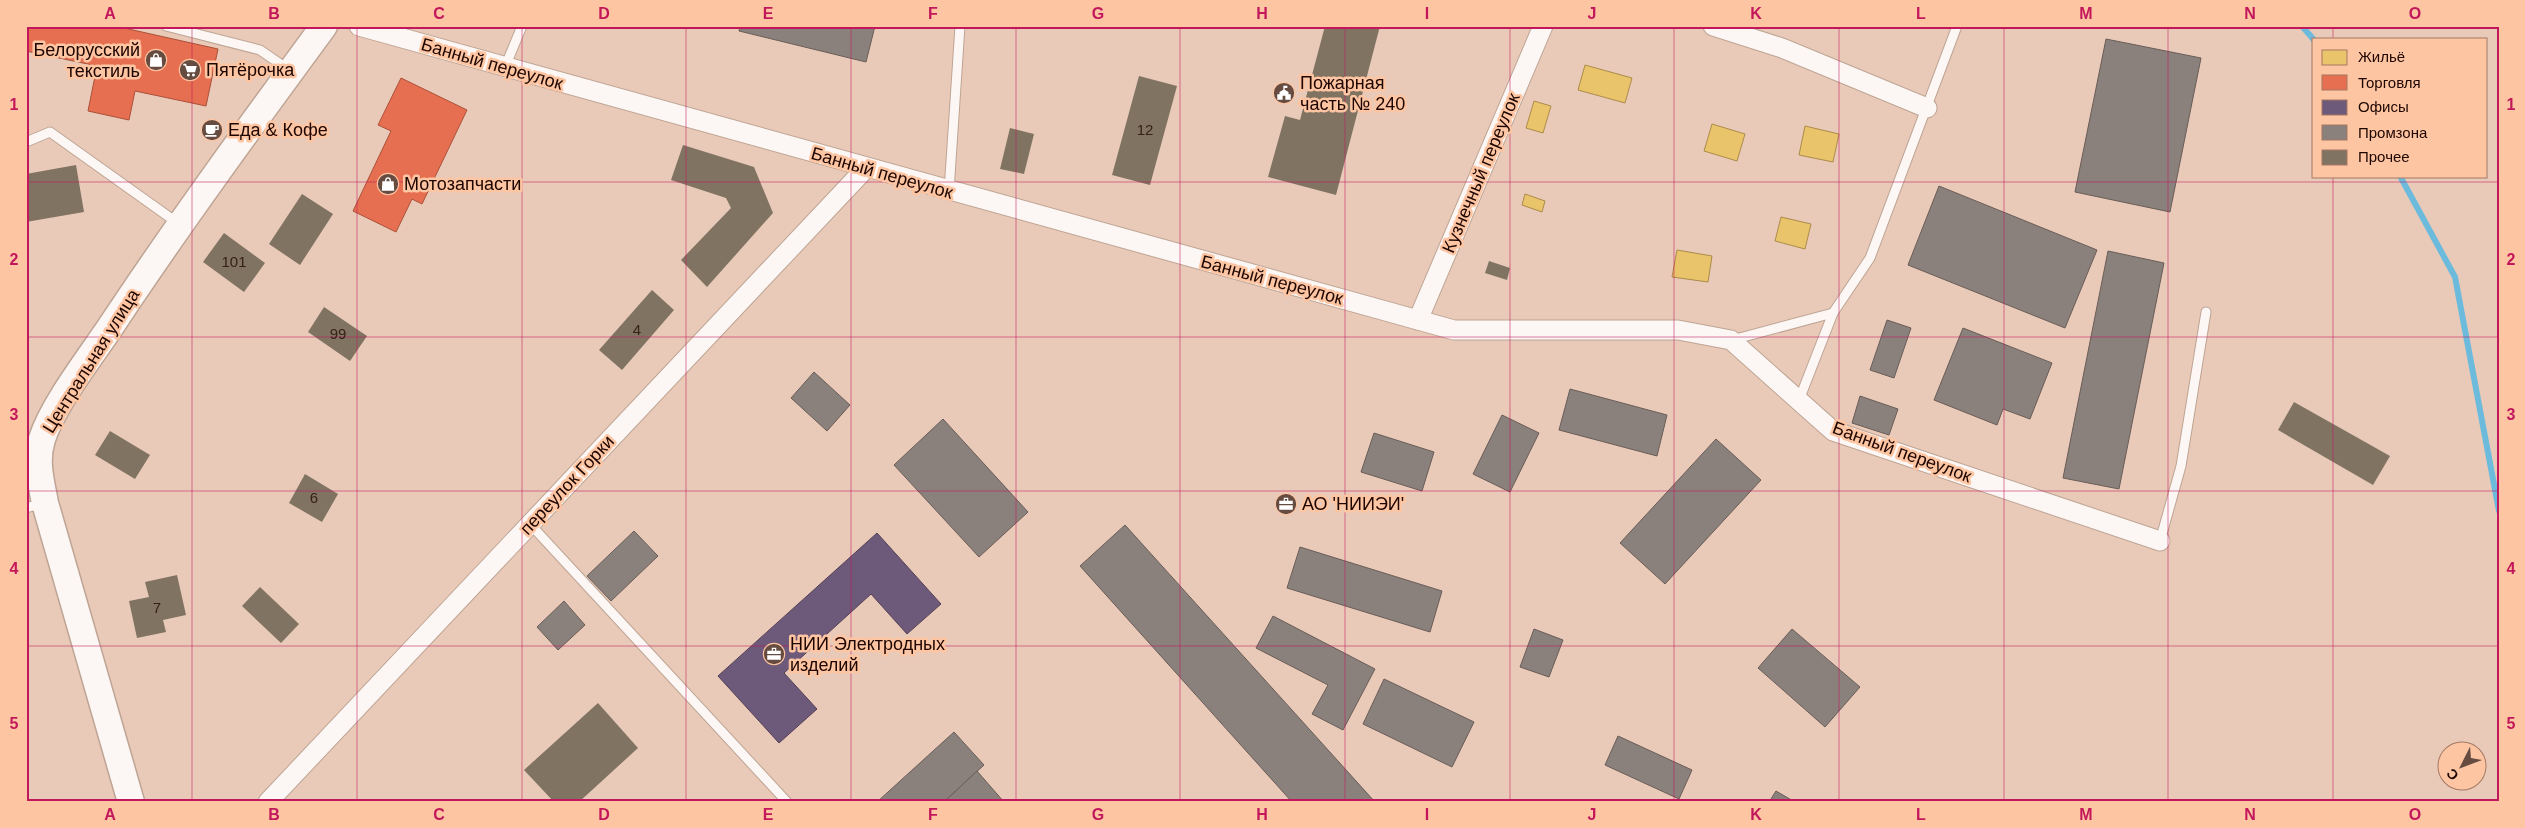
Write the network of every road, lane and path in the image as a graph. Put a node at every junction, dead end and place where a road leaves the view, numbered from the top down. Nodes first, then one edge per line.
1 (166, 26) edge
2 (324, 26) edge
3 (359, 26) edge
4 (522, 26) edge
5 (960, 26) edge
6 (1543, 26) edge
7 (1713, 26) edge
8 (1957, 26) edge
9 (505, 67) junction
10 (291, 71) junction
11 (1927, 108) junction
12 (26, 142) edge
13 (866, 168) junction
14 (949, 192) junction
15 (179, 224) junction
16 (2206, 312) dead end
17 (1833, 313) junction
18 (1418, 320) junction
19 (1731, 340) junction
20 (1799, 401) junction
21 (32, 465) edge
22 (36, 505) edge
23 (530, 524) junction
24 (2160, 542) joint
25 (131, 802) edge
26 (268, 802) edge
27 (787, 802) edge

1 - 10 lane
2 - 10 main road, Центральная улица
3 - 9 street, Банный переулок
4 - 9 lane
5 - 14 lane
6 - 18 street, Кузнечный переулок
7 - 11 street
8 - 11 lane
9 - 13 street, Банный переулок
10 - 15 main road, Центральная улица
11 - 17 lane
12 - 15 lane
13 - 14 street, Банный переулок
13 - 23 street, переулок Горки
14 - 18 street, Банный переулок
15 - 21 main road, Центральная улица
16 - 24 lane
17 - 19 lane
17 - 20 lane
18 - 19 street, Банный переулок
19 - 20 street, Банный переулок
20 - 24 street, Банный переулок
21 - 22 main road, Центральная улица
22 - 25 main road, Центральная улица
23 - 26 street, переулок Горки
23 - 27 lane

